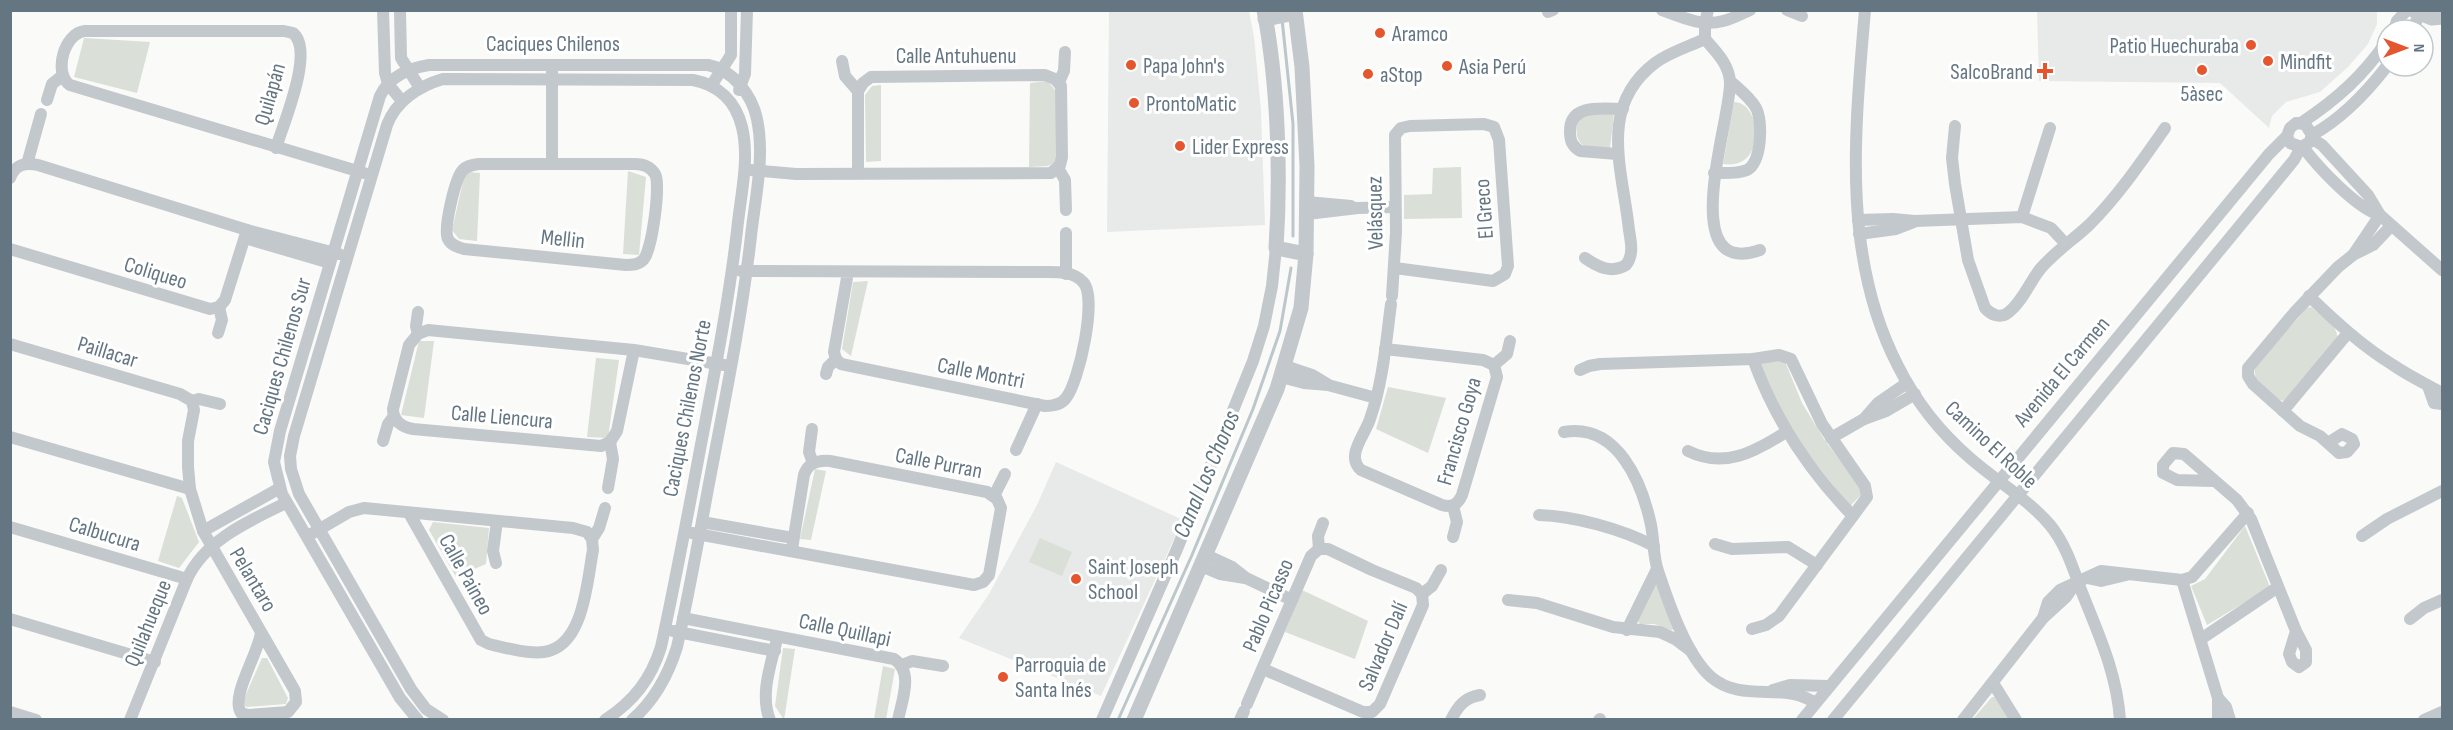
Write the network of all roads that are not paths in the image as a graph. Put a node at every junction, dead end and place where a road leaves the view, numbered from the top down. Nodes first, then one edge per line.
1 (383, 10) edge
2 (400, 10) edge
3 (731, 10) edge
4 (747, 10) edge
5 (1662, 10) edge
6 (1700, 10) edge
7 (1750, 10) edge
8 (1786, 10) edge
9 (1865, 10) edge
10 (1280, 14) edge
11 (1802, 16) dead end
12 (1706, 17) edge
13 (1705, 39) junction
14 (1065, 52) dead end
15 (2375, 59) edge
16 (842, 61) dead end
17 (552, 64) junction
18 (408, 70) junction
19 (723, 70) junction
20 (62, 76) junction
21 (552, 78) junction
22 (2376, 78) edge
23 (1730, 81) junction
24 (1059, 82) junction
25 (388, 84) junction
26 (711, 86) junction
27 (742, 87) junction
28 (420, 88) junction
29 (858, 91) junction
30 (46, 100) dead end
31 (731, 101) junction
32 (402, 102) junction
33 (1623, 109) junction
34 (41, 114) dead end
35 (2301, 123) junction
36 (1955, 126) dead end
37 (2050, 128) dead end
38 (2165, 128) dead end
39 (1398, 131) joint
40 (2287, 136) junction
41 (2307, 142) junction
42 (276, 148) junction
43 (1617, 153) junction
44 (27, 164) junction
45 (552, 164) junction
46 (1058, 168) junction
47 (744, 170) junction
48 (356, 171) junction
49 (759, 171) junction
50 (858, 173) junction
51 (1714, 173) junction
52 (372, 175) junction
53 (10, 178) edge
54 (1395, 207) junction
55 (1307, 208) junction
56 (1066, 210) dead end
57 (2380, 215) junction
58 (2022, 217) junction
59 (1961, 219) junction
60 (1858, 220) junction
61 (1915, 222) junction
62 (2391, 226) junction
63 (1066, 233) dead end
64 (246, 234) junction
65 (1859, 234) junction
66 (2066, 243) junction
67 (1276, 248) junction
68 (10, 249) edge
69 (1760, 250) dead end
70 (1306, 254) junction
71 (2353, 255) junction
72 (348, 256) junction
73 (331, 258) junction
74 (1585, 258) dead end
75 (1395, 268) junction
76 (732, 270) junction
77 (2442, 270) edge
78 (747, 271) junction
79 (848, 272) junction
80 (1066, 273) junction
81 (2309, 296) junction
82 (219, 307) junction
83 (418, 312) dead end
84 (218, 333) dead end
85 (2348, 333) junction
86 (418, 334) junction
87 (1510, 341) dead end
88 (10, 344) edge
89 (1385, 349) junction
90 (634, 350) junction
91 (836, 359) junction
92 (1753, 359) junction
93 (717, 364) junction
94 (1494, 365) junction
95 (732, 366) junction
96 (1580, 370) dead end
97 (1283, 371) junction
98 (826, 374) dead end
99 (2428, 386) junction
100 (1911, 388) junction
101 (2442, 393) edge
102 (1376, 398) junction
103 (192, 401) junction
104 (220, 404) dead end
105 (1037, 404) junction
106 (2442, 404) edge
107 (2283, 411) junction
108 (394, 416) junction
109 (812, 429) dead end
110 (1564, 432) dead end
111 (1786, 432) junction
112 (10, 437) edge
113 (1831, 438) junction
114 (383, 441) dead end
115 (610, 442) junction
116 (2328, 443) dead end
117 (1016, 450) dead end
118 (1689, 451) dead end
119 (1354, 460) joint
120 (813, 463) junction
121 (1005, 474) dead end
122 (1998, 481) junction
123 (2213, 481) dead end
124 (280, 488) junction
125 (608, 488) dead end
126 (190, 489) junction
127 (2442, 491) edge
128 (994, 496) junction
129 (2017, 496) junction
130 (286, 503) junction
131 (1453, 506) junction
132 (605, 508) dead end
133 (409, 513) junction
134 (2248, 513) junction
135 (1539, 515) dead end
136 (1853, 516) junction
137 (497, 521) junction
138 (1323, 523) dead end
139 (10, 527) edge
140 (700, 528) junction
141 (317, 530) junction
142 (203, 531) junction
143 (684, 531) junction
144 (2362, 536) dead end
145 (305, 537) junction
146 (1453, 537) dead end
147 (592, 539) junction
148 (792, 544) junction
149 (1715, 544) dead end
150 (1654, 546) junction
151 (210, 547) junction
152 (1319, 549) junction
153 (1204, 561) junction
154 (496, 563) dead end
155 (1817, 565) junction
156 (1657, 568) junction
157 (1441, 570) dead end
158 (187, 579) junction
159 (2082, 579) junction
160 (2182, 580) junction
161 (2278, 587) junction
162 (1422, 594) junction
163 (1292, 600) junction
164 (1508, 600) dead end
165 (2442, 600) edge
166 (683, 618) junction
167 (10, 619) edge
168 (2410, 619) dead end
169 (1752, 629) dead end
170 (665, 630) junction
171 (1627, 630) junction
172 (2296, 631) dead end
173 (261, 632) junction
174 (680, 632) junction
175 (778, 636) junction
176 (2201, 639) junction
177 (774, 651) junction
178 (1692, 651) junction
179 (155, 662) junction
180 (902, 665) junction
181 (943, 666) dead end
182 (1263, 669) junction
183 (1993, 683) junction
184 (1829, 686) junction
185 (1769, 692) junction
186 (1480, 695) dead end
187 (2218, 698) junction
188 (1815, 703) junction
189 (10, 712) edge
190 (1244, 712) edge
191 (2442, 712) edge
192 (1373, 716) edge
193 (36, 720) edge
194 (130, 720) edge
195 (418, 720) edge
196 (443, 720) edge
197 (605, 720) edge
198 (632, 720) edge
199 (770, 720) edge
200 (898, 720) edge
201 (1102, 720) edge
202 (1134, 720) edge
203 (1451, 720) edge
204 (1802, 720) edge
205 (1833, 720) edge
206 (1963, 720) edge
207 (2016, 720) edge
208 (2120, 720) edge
209 (2218, 720) edge
210 (2230, 720) edge
211 (2424, 720) edge
212 (2441, 720) edge

1 - 25 street
2 - 18 street
3 - 19 street
4 - 27 street
5 - 12 street
6 - 12 street
7 - 12 street
8 - 11 street
9 - 60 street, Camino El Roble
10 - 55 street
10 - 67 street
12 - 13 street
13 - 23 street
13 - 33 street
14 - 24 street
15 - 35 street
16 - 29 street
17 - 18 street, Caciques Chilenos
17 - 19 street, Caciques Chilenos
17 - 21 street
18 - 25 street, Caciques Chilenos
18 - 28 street
19 - 26 street
19 - 27 street, Caciques Chilenos Norte
20 - 30 street, Quilapán
20 - 42 street, Quilapán
20 - 42 street, Quilapán
21 - 26 street, Caciques Chilenos
21 - 28 street, Caciques Chilenos
21 - 45 street
22 - 41 street, Avenida El Carmen
23 - 51 street
23 - 51 street
24 - 29 street, Calle Antuhuenu
24 - 46 street
25 - 32 street
25 - 48 street, Caciques Chilenos Sur
26 - 31 street, Caciques Chilenos
27 - 31 street
27 - 49 street, Caciques Chilenos Norte
28 - 32 street, Caciques Chilenos Sur
29 - 50 street
31 - 47 street, Caciques Chilenos Norte
32 - 52 street, Caciques Chilenos Sur
33 - 43 street
33 - 43 street
34 - 44 street
35 - 40 street
35 - 41 street
36 - 59 street
37 - 58 street
38 - 66 street
39 - 54 street, Velásquez
39 - 75 street, El Greco
40 - 41 street
40 - 122 street, Avenida El Carmen
41 - 57 street
41 - 129 street, Avenida El Carmen
42 - 48 street, Quilapán
43 - 74 street
44 - 53 street
44 - 64 street
45 - 45 street, Mellin
46 - 50 street
46 - 56 street
47 - 49 street
47 - 76 street, Caciques Chilenos Norte
48 - 52 street, Quilapán
48 - 73 street, Caciques Chilenos Sur
49 - 50 street
49 - 78 street, Caciques Chilenos Norte
51 - 69 street
52 - 72 street, Caciques Chilenos Sur
54 - 55 street
54 - 75 street, Velásquez
55 - 70 street
57 - 62 street
57 - 71 street
58 - 59 street
58 - 66 street
59 - 61 street
59 - 66 street
60 - 61 street
60 - 65 street, Camino El Roble
61 - 65 street
62 - 71 street
62 - 77 street
63 - 80 street
64 - 73 street
64 - 82 street
65 - 100 street, Camino El Roble
67 - 70 street
67 - 201 street
68 - 82 street, Coliqueo
70 - 97 street
71 - 81 street
72 - 73 street
72 - 141 street, Caciques Chilenos Sur
73 - 124 street, Caciques Chilenos Sur
75 - 89 street, Velásquez
76 - 78 street
76 - 93 street, Caciques Chilenos Norte
78 - 79 street
78 - 95 street, Caciques Chilenos Norte
79 - 80 street
79 - 91 street
80 - 105 street, Calle Montri
81 - 85 street
81 - 107 street
82 - 84 street
83 - 86 street
85 - 99 street
85 - 107 street
86 - 90 street
86 - 108 street
87 - 94 street
88 - 103 street, Paillacar
89 - 94 street
89 - 102 street, Velásquez
90 - 93 street
90 - 115 street
91 - 98 street
91 - 105 street, Calle Montri
92 - 96 street
92 - 111 street
92 - 113 street
93 - 95 street
93 - 143 street, Caciques Chilenos Norte
94 - 131 street, Francisco Goya
95 - 140 street, Caciques Chilenos Norte
97 - 102 street
97 - 153 street
99 - 101 street
99 - 106 street
100 - 113 street
100 - 122 street, Camino El Roble
102 - 119 street, Velásquez
103 - 104 street, Paillacar
103 - 126 street
105 - 117 street
107 - 116 street
108 - 114 street
108 - 115 street, Calle Liencura
109 - 120 street
110 - 150 street
111 - 118 street
111 - 136 street
112 - 126 street
113 - 136 street
115 - 125 street
119 - 131 street, Francisco Goya
120 - 128 street, Calle Purran
120 - 148 street
121 - 128 street
122 - 129 street, Camino El Roble
122 - 184 street, Avenida El Carmen
123 - 134 street
124 - 130 street, Caciques Chilenos Sur
124 - 142 street
126 - 142 street
127 - 144 street
128 - 148 street, Calle Purran
129 - 159 street, Camino El Roble
129 - 205 street, Avenida El Carmen
130 - 145 street, Caciques Chilenos Sur
130 - 151 street
131 - 146 street, Francisco Goya
132 - 147 street, Calle Paineo
133 - 137 street, Calle Paineo
133 - 141 street, Calle Paineo
133 - 147 street, Calle Paineo
134 - 160 street
134 - 161 street
135 - 150 street
136 - 155 street
137 - 147 street, Calle Paineo
137 - 154 street, Calle Paineo
138 - 152 street, Pablo Picasso
139 - 158 street, Calbucura
140 - 143 street, Calle Purran
140 - 148 street, Calle Purran
140 - 166 street, Caciques Chilenos Norte
141 - 145 street, Calle Paineo
141 - 196 street, Caciques Chilenos Sur
142 - 151 street
143 - 170 street, Caciques Chilenos Norte
145 - 195 street, Caciques Chilenos Sur
149 - 155 street
150 - 156 street
151 - 158 street, Quilahueque
151 - 173 street, Pelantaro
152 - 162 street, Salvador Dalí
152 - 163 street, Pablo Picasso
153 - 163 street
153 - 202 street
155 - 169 street
156 - 171 street
156 - 178 street
157 - 162 street, Salvador Dalí
158 - 179 street, Quilahueque
159 - 160 street
159 - 183 street
159 - 208 street, Camino El Roble
160 - 176 street
161 - 172 street
161 - 176 street
162 - 192 street, Salvador Dalí
163 - 182 street, Pablo Picasso
164 - 171 street
165 - 168 street
166 - 174 street, Caciques Chilenos Norte
166 - 175 street, Calle Quillapi
167 - 179 street
170 - 174 street, Calle Quillapi
170 - 197 street, Caciques Chilenos Norte
171 - 178 street
173 - 173 street, Pelantaro
174 - 177 street, Calle Quillapi
174 - 198 street, Caciques Chilenos Norte
175 - 177 street, Calle Quillapi
175 - 180 street, Calle Quillapi
176 - 187 street
177 - 199 street, Calle Quillapi
178 - 185 street
179 - 194 street, Quilahueque
180 - 181 street, Calle Quillapi
180 - 200 street, Calle Quillapi
182 - 190 street, Pablo Picasso
182 - 192 street, Salvador Dalí
183 - 206 street
183 - 207 street
184 - 185 street
184 - 188 street, Avenida El Carmen
185 - 188 street
186 - 203 street
187 - 209 street
187 - 210 street
188 - 204 street, Avenida El Carmen
189 - 193 street
191 - 211 street
191 - 212 street

